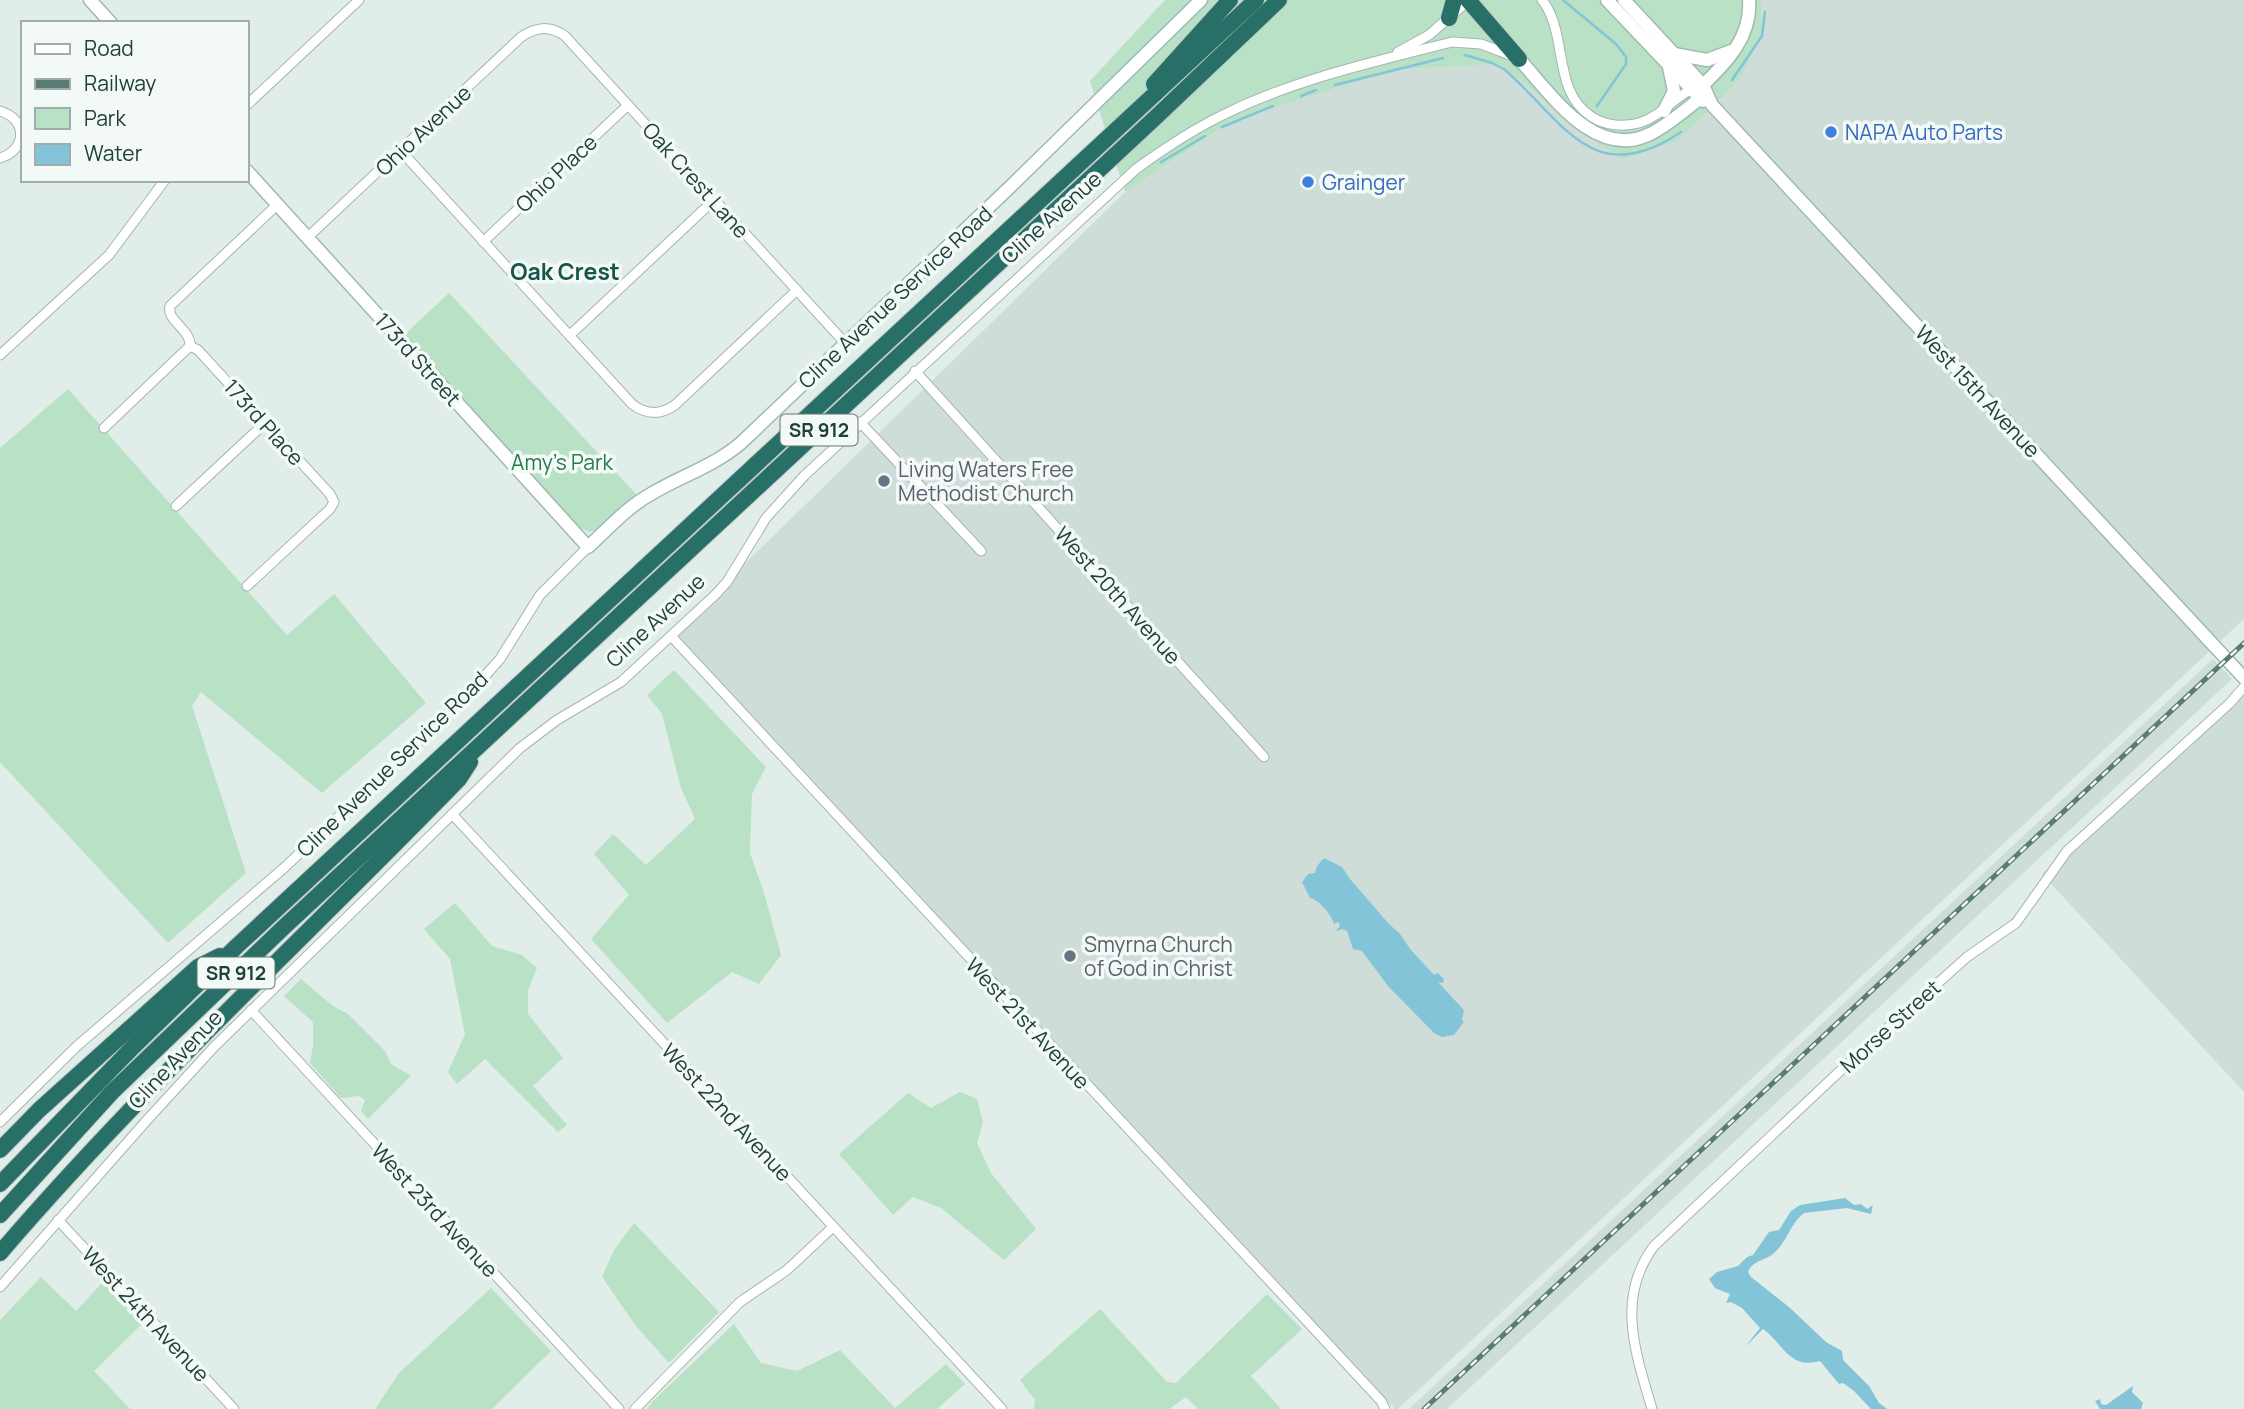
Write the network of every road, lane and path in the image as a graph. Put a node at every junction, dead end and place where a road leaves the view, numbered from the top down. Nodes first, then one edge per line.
1 (90, 0) edge
2 (359, 0) edge
3 (1201, 0) edge
4 (1230, 0) edge
5 (1256, 0) edge
6 (1279, 0) edge
7 (1294, 0) edge
8 (1454, 0) edge
9 (1469, 0) edge
10 (1542, 0) edge
11 (1607, 0) edge
12 (1625, 0) edge
13 (1749, 0) edge
14 (1448, 19) junction
15 (109, 21) edge
16 (541, 28) joint
17 (1735, 50) junction
18 (1674, 54) junction
19 (1385, 59) junction
20 (1519, 59) junction
21 (1668, 67) junction
22 (1697, 91) junction
23 (248, 104) edge
24 (628, 105) junction
25 (0, 111) edge
26 (1664, 111) junction
27 (1156, 117) junction
28 (1111, 137) junction
29 (401, 151) junction
30 (0, 158) edge
31 (248, 172) edge
32 (164, 182) edge
33 (714, 200) junction
34 (277, 205) junction
35 (308, 237) junction
36 (483, 242) junction
37 (797, 290) junction
38 (570, 335) junction
39 (845, 343) junction
40 (190, 346) junction
41 (1, 351) edge
42 (915, 371) junction
43 (860, 422) junction
44 (265, 423) junction
45 (103, 428) dead end
46 (176, 506) dead end
47 (588, 547) junction
48 (981, 551) dead end
49 (247, 586) dead end
50 (671, 636) junction
51 (2244, 678) edge
52 (2244, 687) edge
53 (482, 742) junction
54 (1264, 757) dead end
55 (452, 814) junction
56 (237, 947) junction
57 (251, 1010) junction
58 (0, 1122) edge
59 (0, 1150) edge
60 (0, 1184) edge
61 (0, 1215) edge
62 (58, 1220) junction
63 (833, 1227) junction
64 (0, 1253) edge
65 (0, 1287) edge
66 (234, 1409) edge
67 (619, 1409) edge
68 (635, 1409) edge
69 (1002, 1409) edge
70 (1385, 1409) edge
71 (1652, 1409) edge

1 - 15 main road
2 - 23 street
3 - 39 main road, Cline Avenue Service Road
4 - 28 highway
5 - 28 highway, Cline Avenue / SR 912
6 - 27 highway, Cline Avenue / SR 912
7 - 27 highway
8 - 14 highway
9 - 14 street, Cline Avenue
9 - 20 highway
10 - 26 street
11 - 21 main road, West 15th Avenue
12 - 18 main road, West 15th Avenue
13 - 17 main road, Cline Avenue
14 - 19 street, Cline Avenue
16 - 24 street, Oak Crest Lane
16 - 29 street, Ohio Avenue
17 - 18 main road
17 - 22 main road, Cline Avenue
18 - 22 main road, West 15th Avenue
19 - 20 street, Cline Avenue
19 - 42 street, Cline Avenue
20 - 22 main road, Cline Avenue
21 - 22 main road, West 15th Avenue
21 - 26 main road
22 - 26 street
22 - 51 main road, West 15th Avenue
24 - 33 street, Oak Crest Lane
24 - 36 street, Ohio Place
25 - 30 street
27 - 53 highway, Cline Avenue / SR 912
28 - 56 highway, Cline Avenue / SR 912
29 - 35 street, Ohio Avenue
29 - 36 street
31 - 34 main road, 173rd Street
32 - 41 street
33 - 37 street, Oak Crest Lane
33 - 38 street
34 - 35 main road, 173rd Street
34 - 40 street, 173rd Place
35 - 47 main road, 173rd Street
36 - 38 street
37 - 38 street
37 - 39 street, Oak Crest Lane
39 - 47 main road, Cline Avenue Service Road
40 - 44 street, 173rd Place
40 - 45 street
42 - 43 street, Cline Avenue
42 - 54 street, West 20th Avenue
43 - 48 street
43 - 50 street, Cline Avenue
44 - 46 street
44 - 49 street, 173rd Place
47 - 58 street, Cline Avenue Service Road
50 - 55 street, Cline Avenue
50 - 70 street, West 21st Avenue
52 - 71 street, Morse Street
53 - 61 highway, Cline Avenue / SR 912
53 - 64 highway
55 - 57 street, Cline Avenue
55 - 63 street, West 22nd Avenue
56 - 59 highway
56 - 60 highway, Cline Avenue / SR 912
57 - 62 street, Cline Avenue
57 - 67 street, West 23rd Avenue
62 - 65 street, Cline Avenue
62 - 66 street, West 24th Avenue
63 - 68 street
63 - 69 street, West 22nd Avenue

